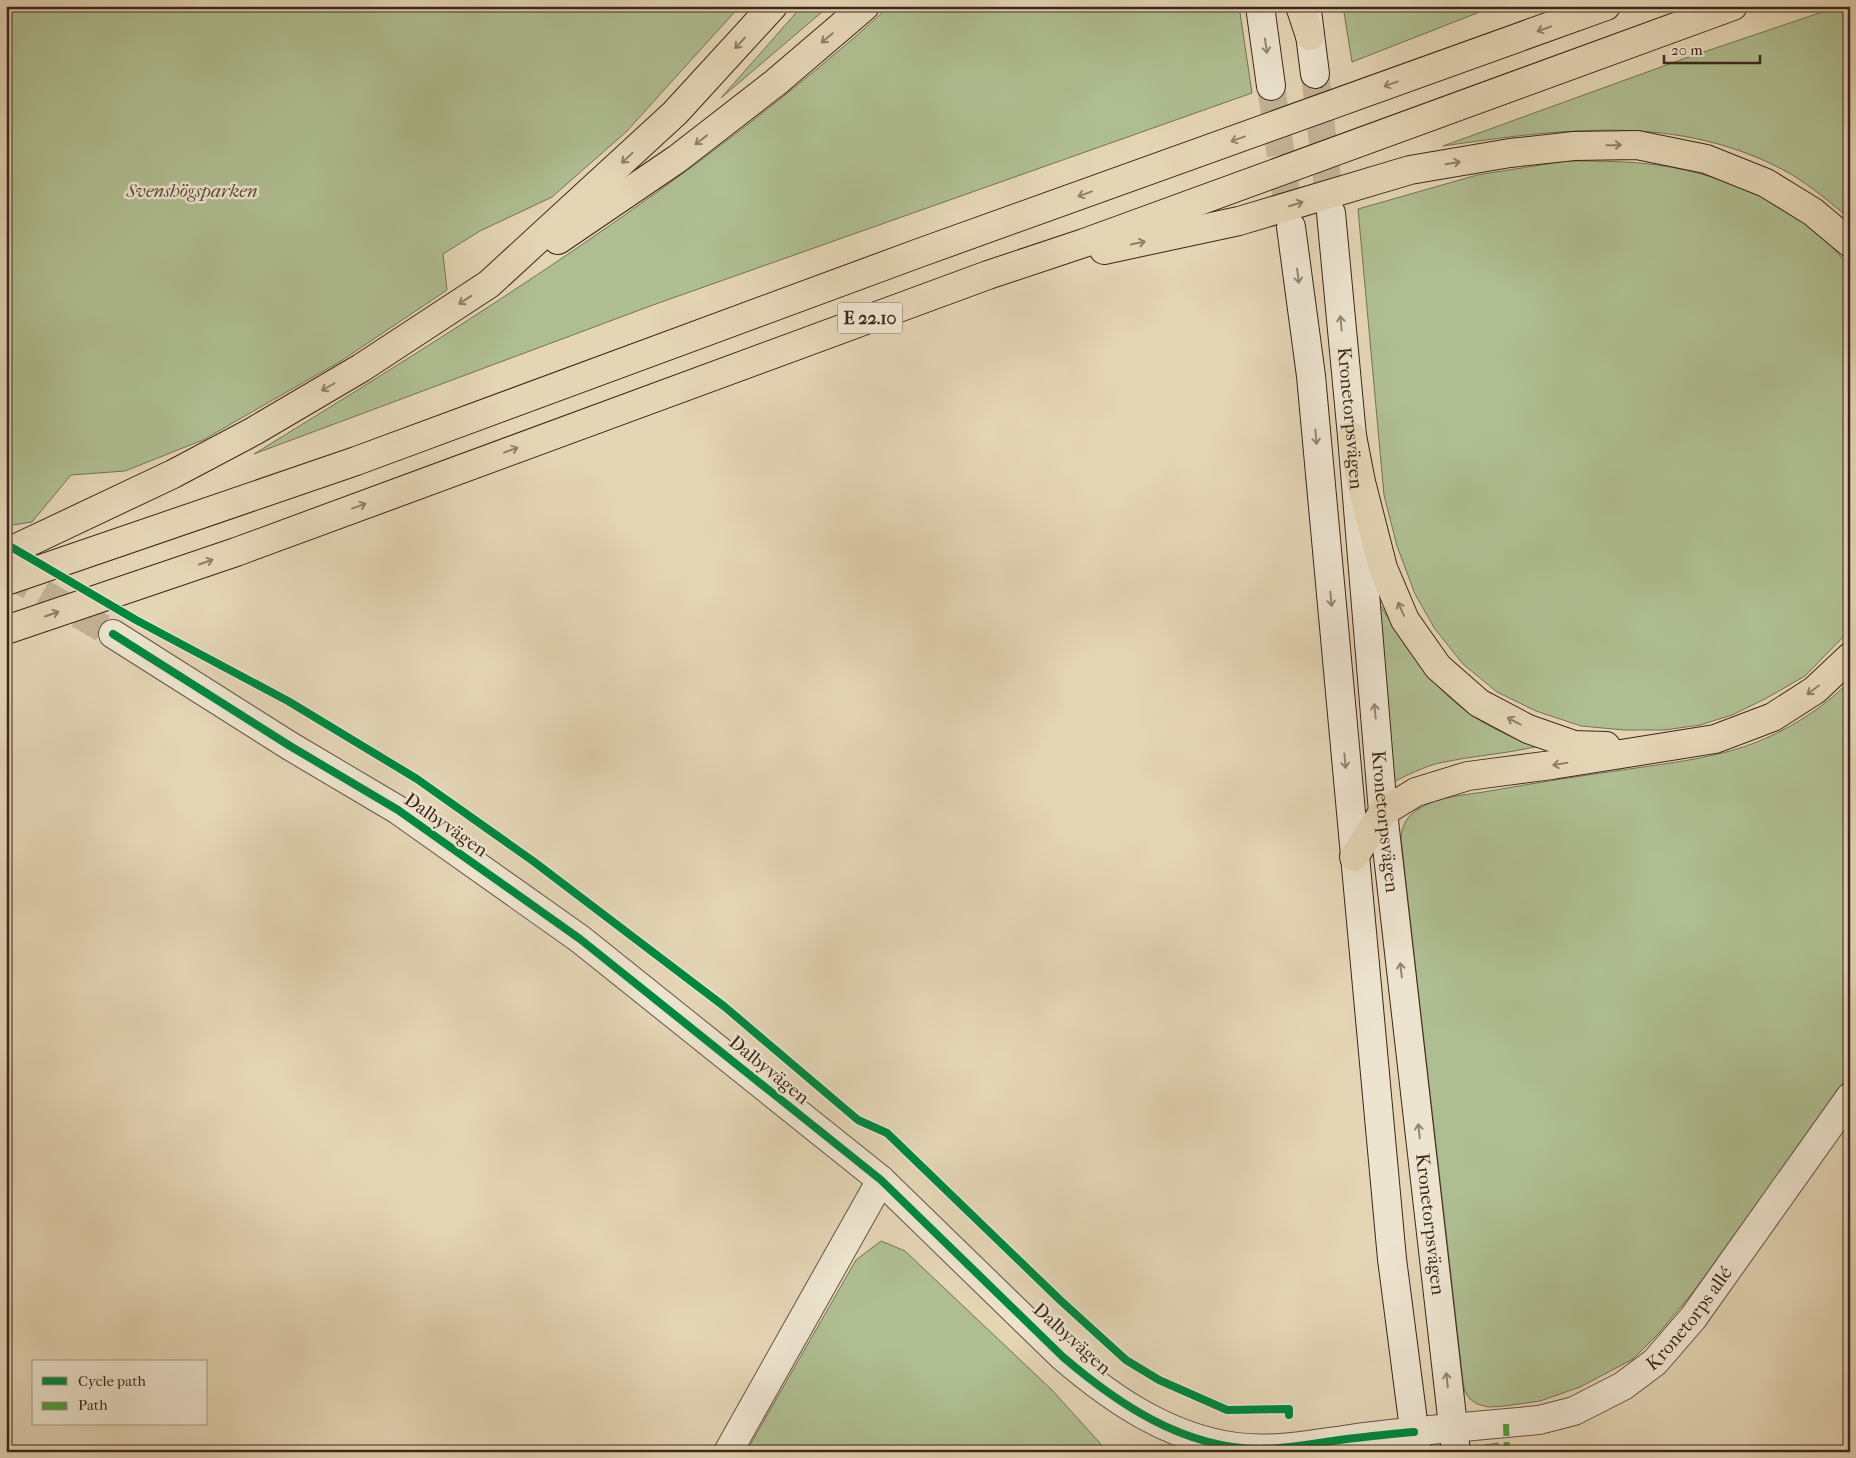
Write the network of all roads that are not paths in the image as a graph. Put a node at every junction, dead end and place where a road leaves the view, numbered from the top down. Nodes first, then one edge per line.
1 (773, 6) edge
2 (864, 6) edge
3 (1260, 6) edge
4 (1300, 6) edge
5 (1307, 6) edge
6 (1606, 6) edge
7 (1733, 6) edge
8 (1310, 36) junction
9 (1315, 74) tunnel mouth
10 (1271, 86) tunnel mouth
11 (1331, 214) tunnel mouth
12 (1292, 227) tunnel mouth
13 (1850, 243) edge
14 (988, 275) junction
15 (489, 284) junction
16 (1352, 436) junction
17 (6, 553) edge
18 (6, 581) edge
19 (6, 630) edge
20 (113, 634) tunnel mouth
21 (1850, 657) edge
22 (1645, 749) junction
23 (1383, 812) junction
24 (1354, 857) junction
25 (1850, 1097) edge
26 (882, 1180) junction
27 (1454, 1440) edge
28 (1416, 1442) edge
29 (728, 1452) edge

1 -> 15 highway
2 -> 15 highway
3 -> 10 main road
4 - 8 highway
5 - 8 main road
6 -> 18 highway, E 22.10
7 - 14 highway, E 22.10
8 - 9 main road
16 -> 11 main road, Kronetorpsvägen
12 -> 24 main road, Kronetorpsvägen
14 -> 13 highway
19 -> 14 highway, E 22.10
15 -> 17 highway
22 -> 16 highway
23 -> 16 main road, Kronetorpsvägen
20 - 26 main road, Dalbyvägen
21 -> 22 highway
22 -> 23 highway
23 - 24 highway
27 -> 23 main road, Kronetorpsvägen
24 - 28 main road, Kronetorpsvägen
25 - 27 main road, Kronetorps allé
26 - 28 main road, Dalbyvägen
26 - 29 main road
27 - 28 main road, Dalbyvägen

